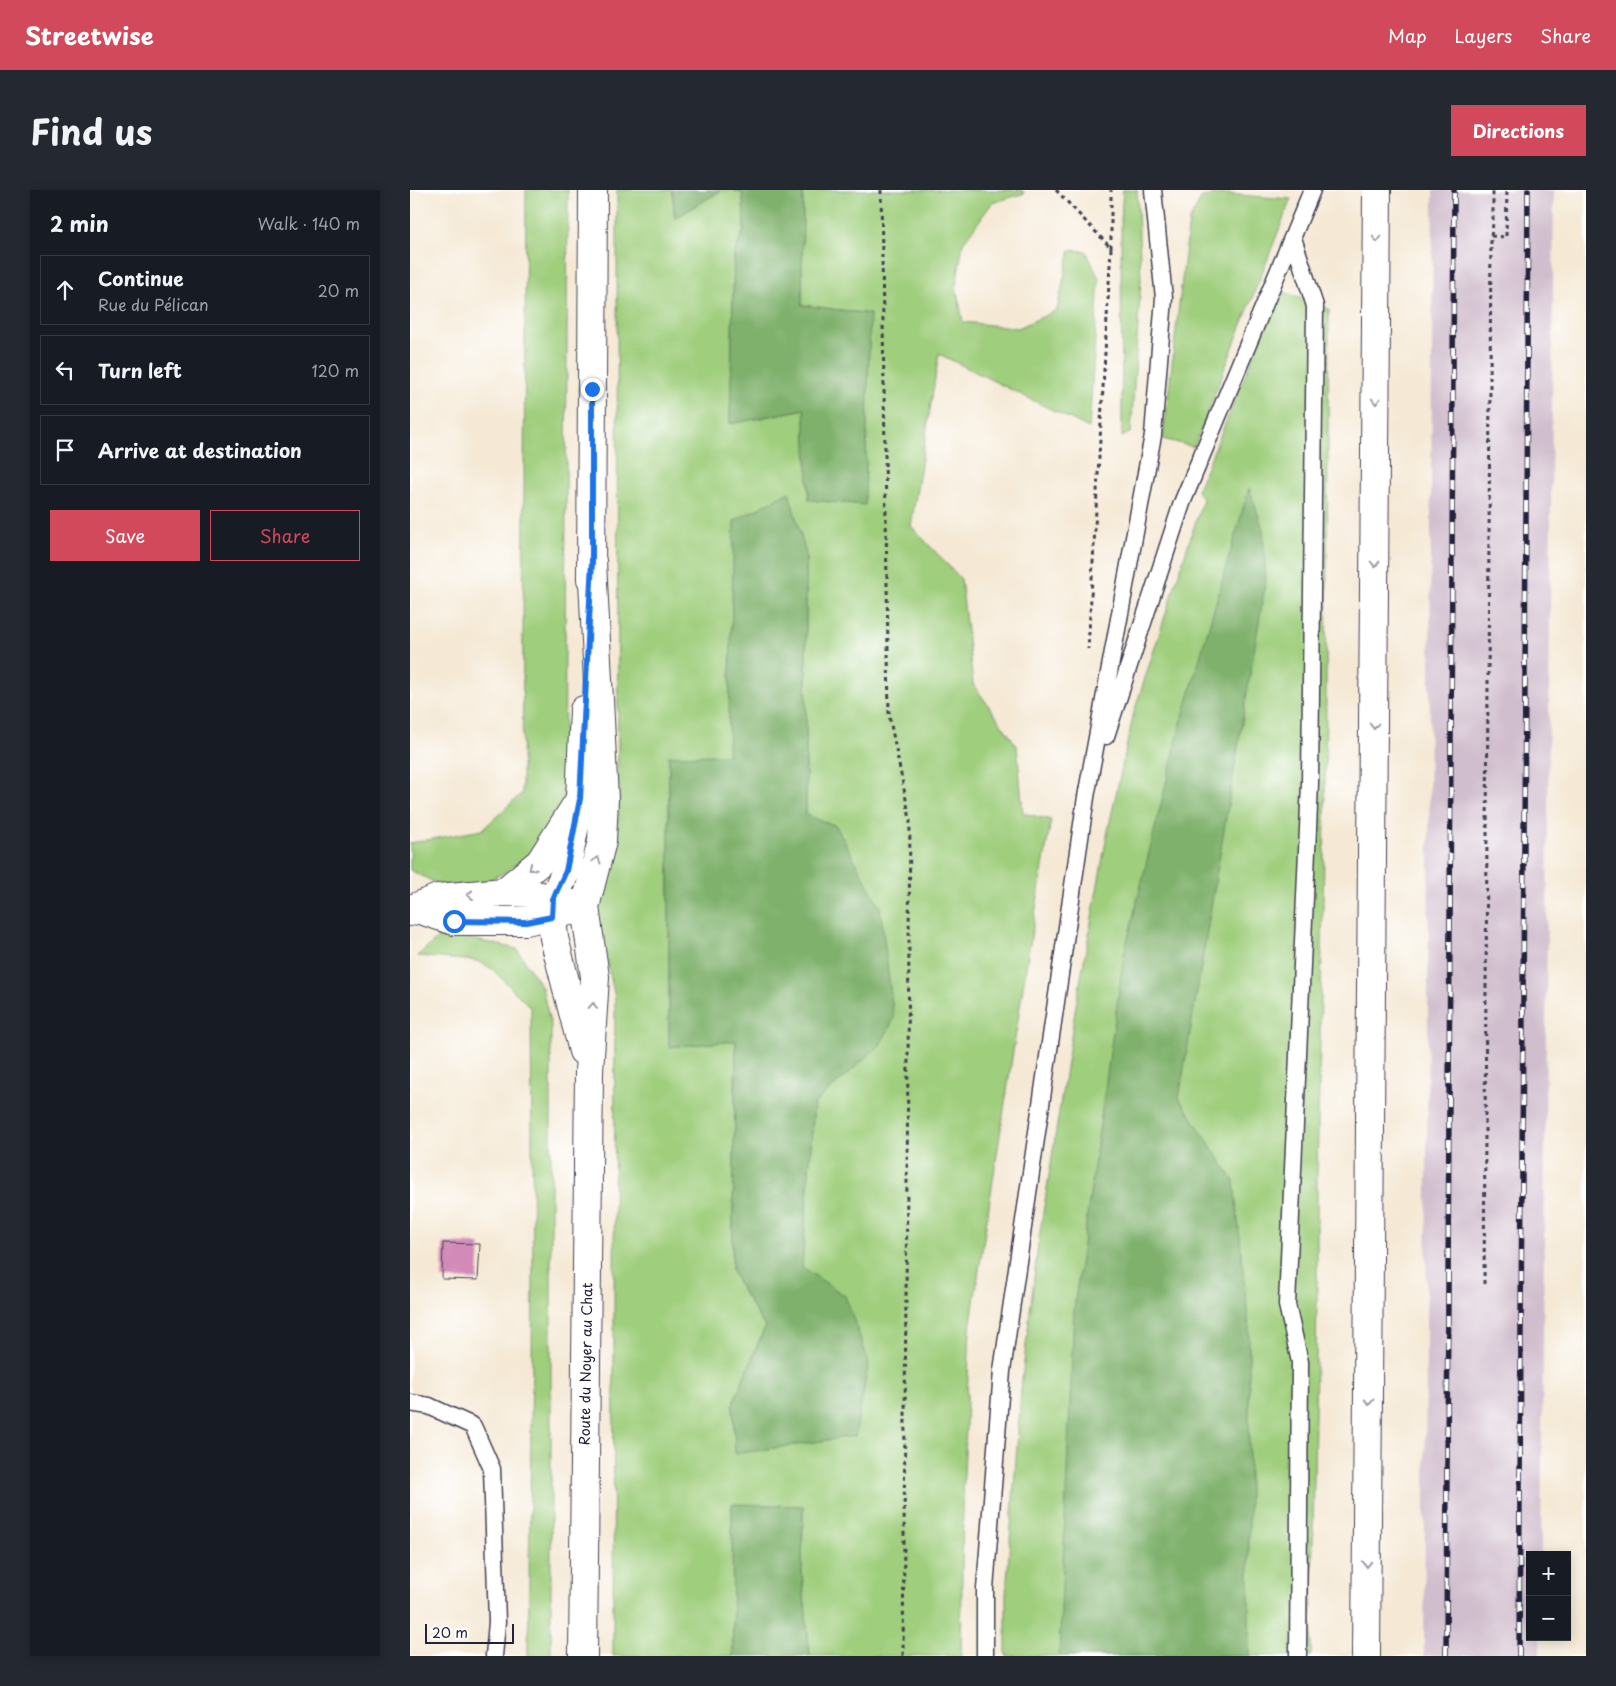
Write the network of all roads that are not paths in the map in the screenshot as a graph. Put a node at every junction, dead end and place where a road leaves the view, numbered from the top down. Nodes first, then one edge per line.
1 (593, 190) edge
2 (1153, 190) edge
3 (1312, 190) edge
4 (1377, 190) edge
5 (1293, 238) junction
6 (592, 561) junction
7 (1086, 797) junction
8 (580, 799) junction
9 (504, 892) junction
10 (585, 907) junction
11 (552, 908) junction
12 (412, 910) edge
13 (588, 1072) junction
14 (410, 1403) edge
15 (494, 1656) edge
16 (583, 1656) edge
17 (984, 1656) edge
18 (1298, 1656) edge
19 (1366, 1656) edge

1 - 6 street, Route du Noyer au Chat
2 - 7 lane
3 - 5 lane
4 -> 19 street
5 - 7 lane
5 - 18 lane
6 - 8 street, Route du Noyer au Chat
10 -> 6 street, Route du Noyer au Chat
7 - 17 lane
8 -> 9 street
8 - 11 street, Route du Noyer au Chat
9 - 11 street
9 -> 12 street
10 - 11 street
13 -> 10 street, Route du Noyer au Chat
11 - 12 street
11 - 13 street, Route du Noyer au Chat
13 - 16 street, Route du Noyer au Chat
14 - 15 lane

